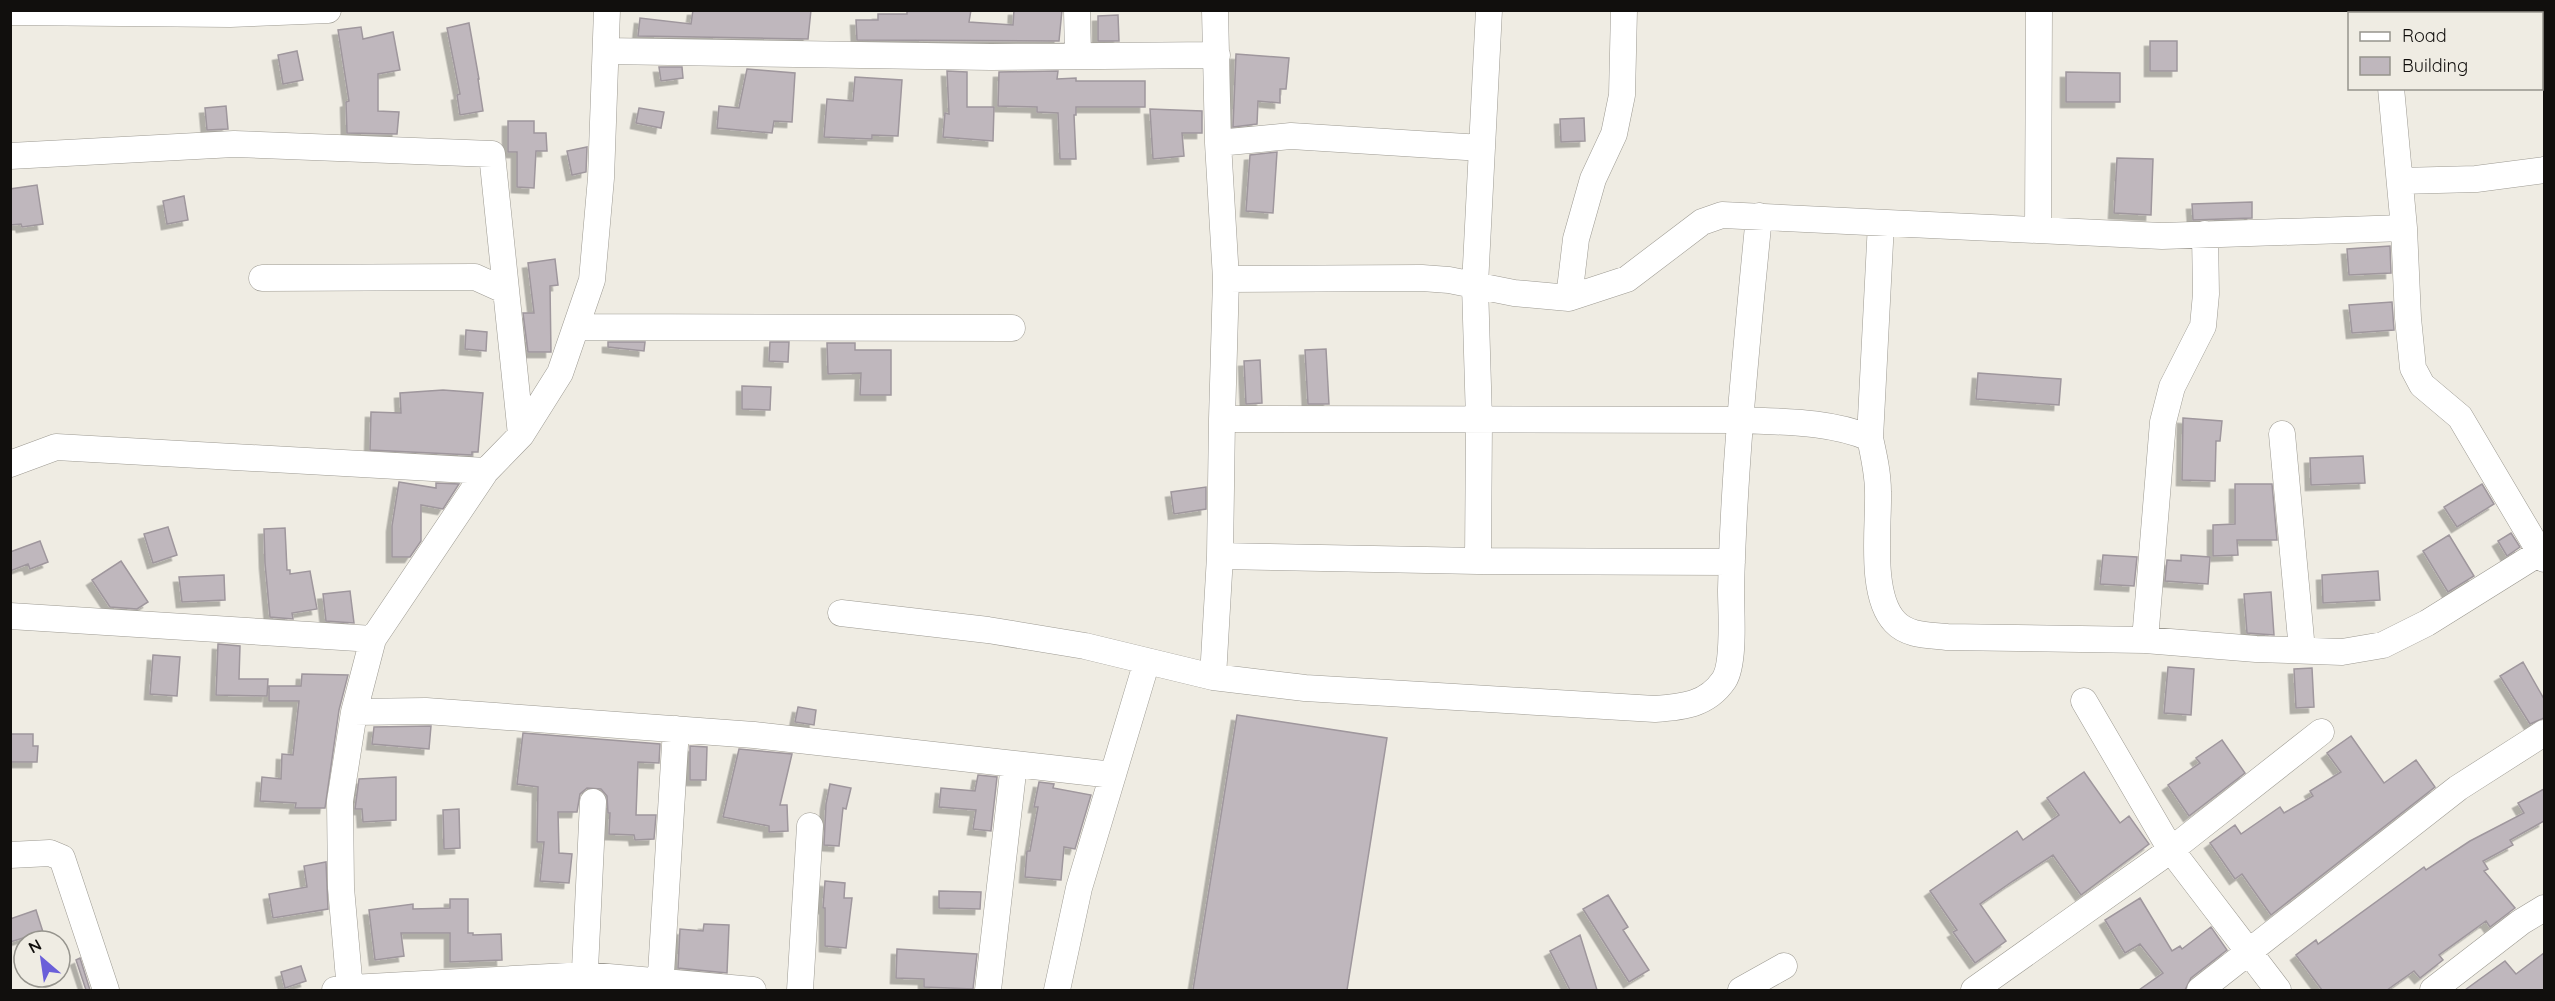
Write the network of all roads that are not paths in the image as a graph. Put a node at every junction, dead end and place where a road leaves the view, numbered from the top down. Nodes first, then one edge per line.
1 (328, 10) edge
2 (607, 10) edge
3 (1077, 10) edge
4 (1215, 10) edge
5 (1489, 10) edge
6 (1624, 10) edge
7 (2039, 10) edge
8 (10, 12) edge
9 (606, 51) junction
10 (1217, 55) junction
11 (1078, 56) junction
12 (2391, 90) edge
13 (1218, 143) junction
14 (1482, 148) junction
15 (10, 156) edge
16 (2544, 170) edge
17 (2400, 181) junction
18 (1759, 216) junction
19 (1881, 223) junction
20 (2404, 228) junction
21 (2038, 230) junction
22 (2205, 234) junction
23 (262, 279) dead end
24 (1226, 279) junction
25 (1475, 285) junction
26 (506, 291) junction
27 (1569, 298) junction
28 (576, 327) junction
29 (1012, 328) dead end
30 (1222, 419) junction
31 (1479, 420) junction
32 (1740, 420) junction
33 (2282, 434) dead end
34 (521, 435) junction
35 (1870, 438) junction
36 (10, 464) edge
37 (486, 471) junction
38 (2543, 553) edge
39 (1220, 556) junction
40 (1478, 561) junction
41 (1732, 561) junction
42 (841, 613) dead end
43 (10, 616) edge
44 (373, 639) junction
45 (2145, 640) junction
46 (2302, 650) junction
47 (1147, 661) junction
48 (1213, 677) junction
49 (2084, 701) dead end
50 (354, 712) junction
51 (676, 729) junction
52 (2321, 732) dead end
53 (2544, 733) edge
54 (1014, 764) junction
55 (1113, 775) junction
56 (593, 802) dead end
57 (810, 826) dead end
58 (2172, 850) junction
59 (10, 855) edge
60 (2544, 908) edge
61 (2249, 954) junction
62 (1784, 966) dead end
63 (585, 983) edge
64 (661, 986) edge
65 (106, 990) edge
66 (345, 990) edge
67 (753, 990) edge
68 (800, 990) edge
69 (988, 990) edge
70 (1057, 990) edge
71 (1741, 990) edge
72 (1974, 990) edge
73 (2200, 990) edge
74 (2278, 990) edge
75 (2433, 990) edge

1 - 8 street
2 - 9 street
3 - 11 street
4 - 10 street
5 - 14 street
6 - 27 street
7 - 21 street
9 - 11 street
9 - 28 street
10 - 11 street
10 - 13 street
12 - 17 street
13 - 14 street
13 - 24 street
14 - 25 street
15 - 26 street
16 - 17 street
17 - 20 street
18 - 19 street
18 - 27 street
18 - 32 street
19 - 21 street
19 - 35 street
20 - 22 street
20 - 38 street
21 - 22 street
22 - 45 street
23 - 26 street
24 - 25 street
24 - 30 street
25 - 27 street
25 - 31 street
26 - 34 street
28 - 29 street
28 - 34 street
30 - 31 street
30 - 39 street
31 - 32 street
31 - 40 street
32 - 35 street
32 - 41 street
33 - 46 street
34 - 37 street
35 - 45 street
36 - 37 street
37 - 44 street
38 - 46 street
39 - 40 street
39 - 48 street
40 - 41 street
41 - 48 street
42 - 47 street
43 - 44 street
44 - 50 street
45 - 46 street
47 - 48 street
47 - 55 street
49 - 58 street
50 - 51 street
50 - 66 street
51 - 54 street
51 - 64 street
52 - 58 street
53 - 61 street
54 - 55 street
54 - 69 street
55 - 70 street
56 - 63 street
57 - 68 street
58 - 61 street
58 - 72 street
59 - 65 street
60 - 75 street
61 - 73 street
61 - 74 street
62 - 71 street
63 - 64 street
63 - 66 street
64 - 67 street

